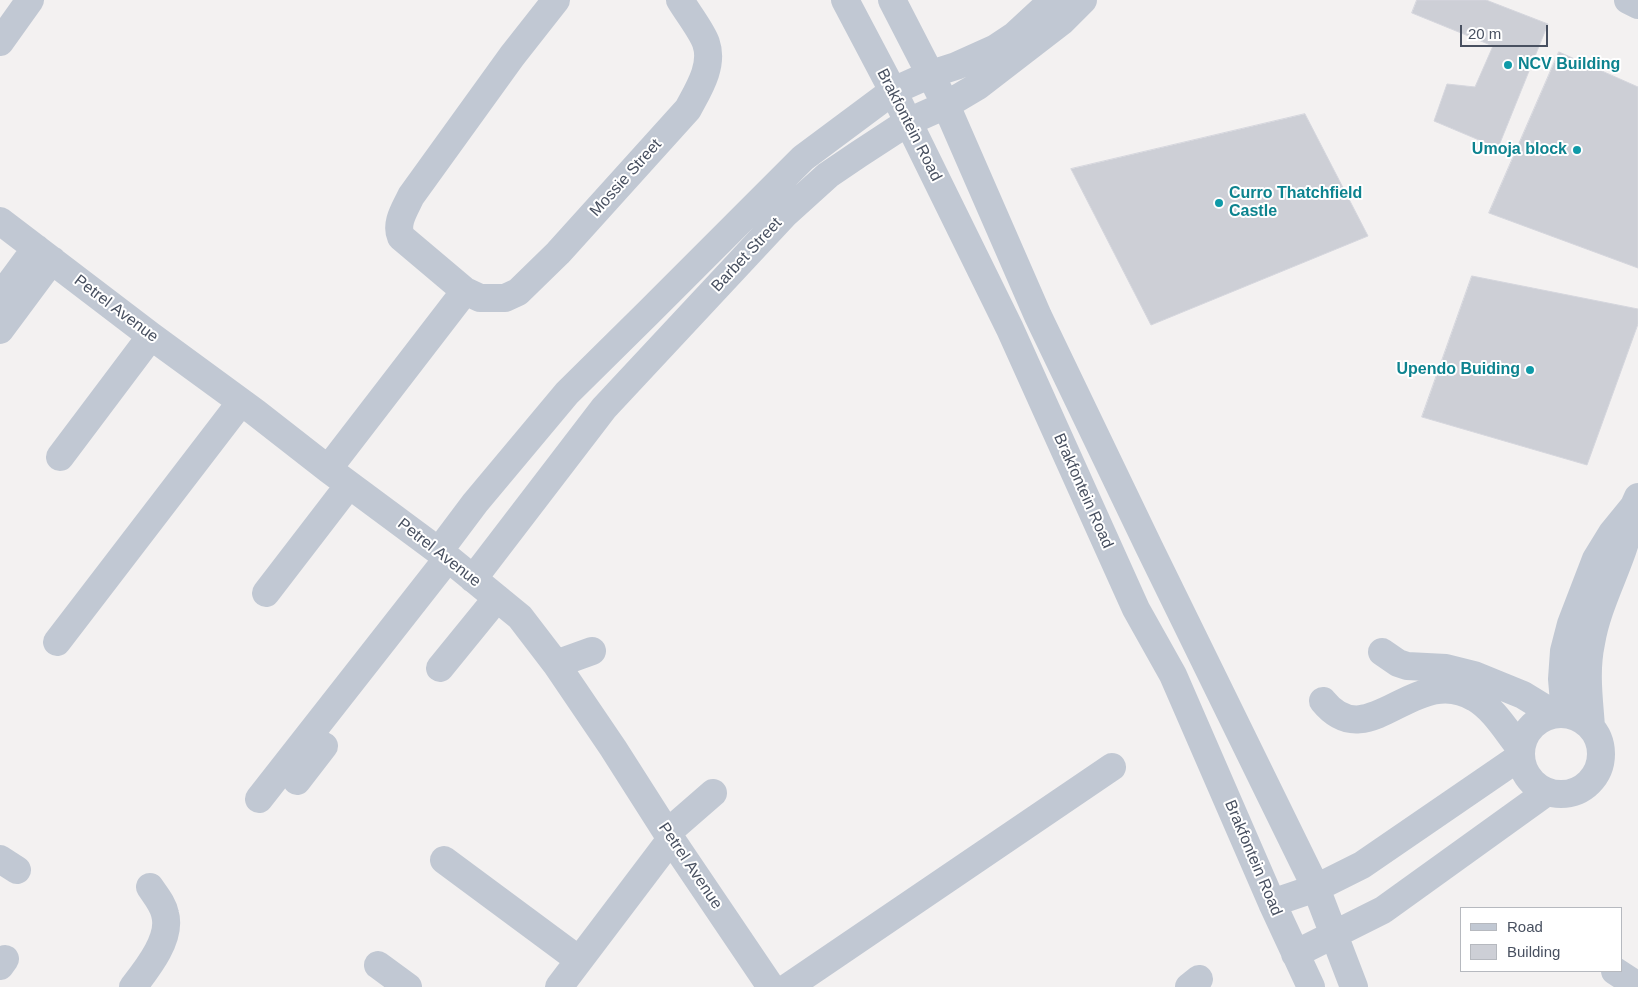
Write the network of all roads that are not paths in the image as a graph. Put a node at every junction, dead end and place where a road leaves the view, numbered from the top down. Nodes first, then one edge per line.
1 (30, 0) edge
2 (556, 0) edge
3 (680, 0) edge
4 (845, 0) edge
5 (892, 0) edge
6 (1053, 0) edge
7 (1083, 0) edge
8 (1628, 0) edge
9 (1638, 5) edge
10 (0, 42) edge
11 (930, 74) junction
12 (893, 91) junction
13 (946, 105) junction
14 (908, 122) junction
15 (0, 221) edge
16 (44, 254) junction
17 (465, 291) junction
18 (0, 297) edge
19 (0, 330) edge
20 (151, 336) junction
21 (248, 407) junction
22 (554, 407) junction
23 (584, 434) junction
24 (60, 457) dead end
25 (338, 477) junction
26 (1636, 502) edge
27 (455, 564) junction
28 (266, 593) dead end
29 (497, 598) junction
30 (90, 629) dead end
31 (57, 642) dead end
32 (592, 652) dead end
33 (1382, 652) dead end
34 (556, 664) junction
35 (440, 668) dead end
36 (1323, 701) dead end
37 (1560, 713) junction
38 (1591, 727) junction
39 (1521, 752) junction
40 (1112, 767) dead end
41 (297, 781) dead end
42 (713, 792) dead end
43 (1546, 792) junction
44 (259, 799) dead end
45 (669, 836) junction
46 (444, 860) dead end
47 (150, 887) dead end
48 (1316, 888) junction
49 (1272, 903) junction
50 (1335, 935) junction
51 (1295, 954) junction
52 (579, 960) junction
53 (378, 965) dead end
54 (1617, 972) edge
55 (1638, 986) edge
56 (133, 987) edge
57 (408, 987) edge
58 (559, 987) edge
59 (770, 987) edge
60 (788, 987) edge
61 (1311, 987) edge
62 (1354, 987) edge

1 - 10 street
2 - 17 street, Mossie Street
3 - 17 street, Mossie Street
4 - 12 street, Brakfontein Road
5 - 11 street, Brakfontein Road
6 - 11 street, Barbet Street
7 - 13 street, Barbet Street
8 - 9 street
11 - 12 street, Barbet Street
11 - 13 street, Brakfontein Road
12 - 14 street, Brakfontein Road
12 - 22 street, Barbet Street
13 - 14 street, Barbet Street
13 - 48 street, Brakfontein Road
14 - 23 street, Barbet Street
14 - 49 street, Brakfontein Road
15 - 16 street, Petrel Avenue
16 - 18 street
16 - 19 street
16 - 20 street, Petrel Avenue
17 - 25 street
20 - 21 street, Petrel Avenue
20 - 24 street
21 - 25 street, Petrel Avenue
21 - 30 street
21 - 31 street
22 - 23 street
22 - 27 street, Barbet Street
23 - 27 street, Barbet Street
25 - 27 street, Petrel Avenue
25 - 28 street
26 - 37 street
26 - 38 street
27 - 29 street, Petrel Avenue
27 - 41 street
27 - 44 street
29 - 34 street, Petrel Avenue
29 - 35 street
32 - 34 street
33 - 37 street
34 - 45 street, Petrel Avenue
36 - 39 street
37 - 38 street
37 - 39 street
38 - 43 street
39 - 43 street
39 - 48 street
40 - 60 street
42 - 45 street
43 - 50 street
45 - 52 street
45 - 59 street, Petrel Avenue
46 - 52 street
47 - 56 street
48 - 49 street
48 - 50 street, Brakfontein Road
49 - 51 street, Brakfontein Road
50 - 51 street
50 - 62 street, Brakfontein Road
51 - 61 street, Brakfontein Road
52 - 58 street
53 - 57 street
54 - 55 street

